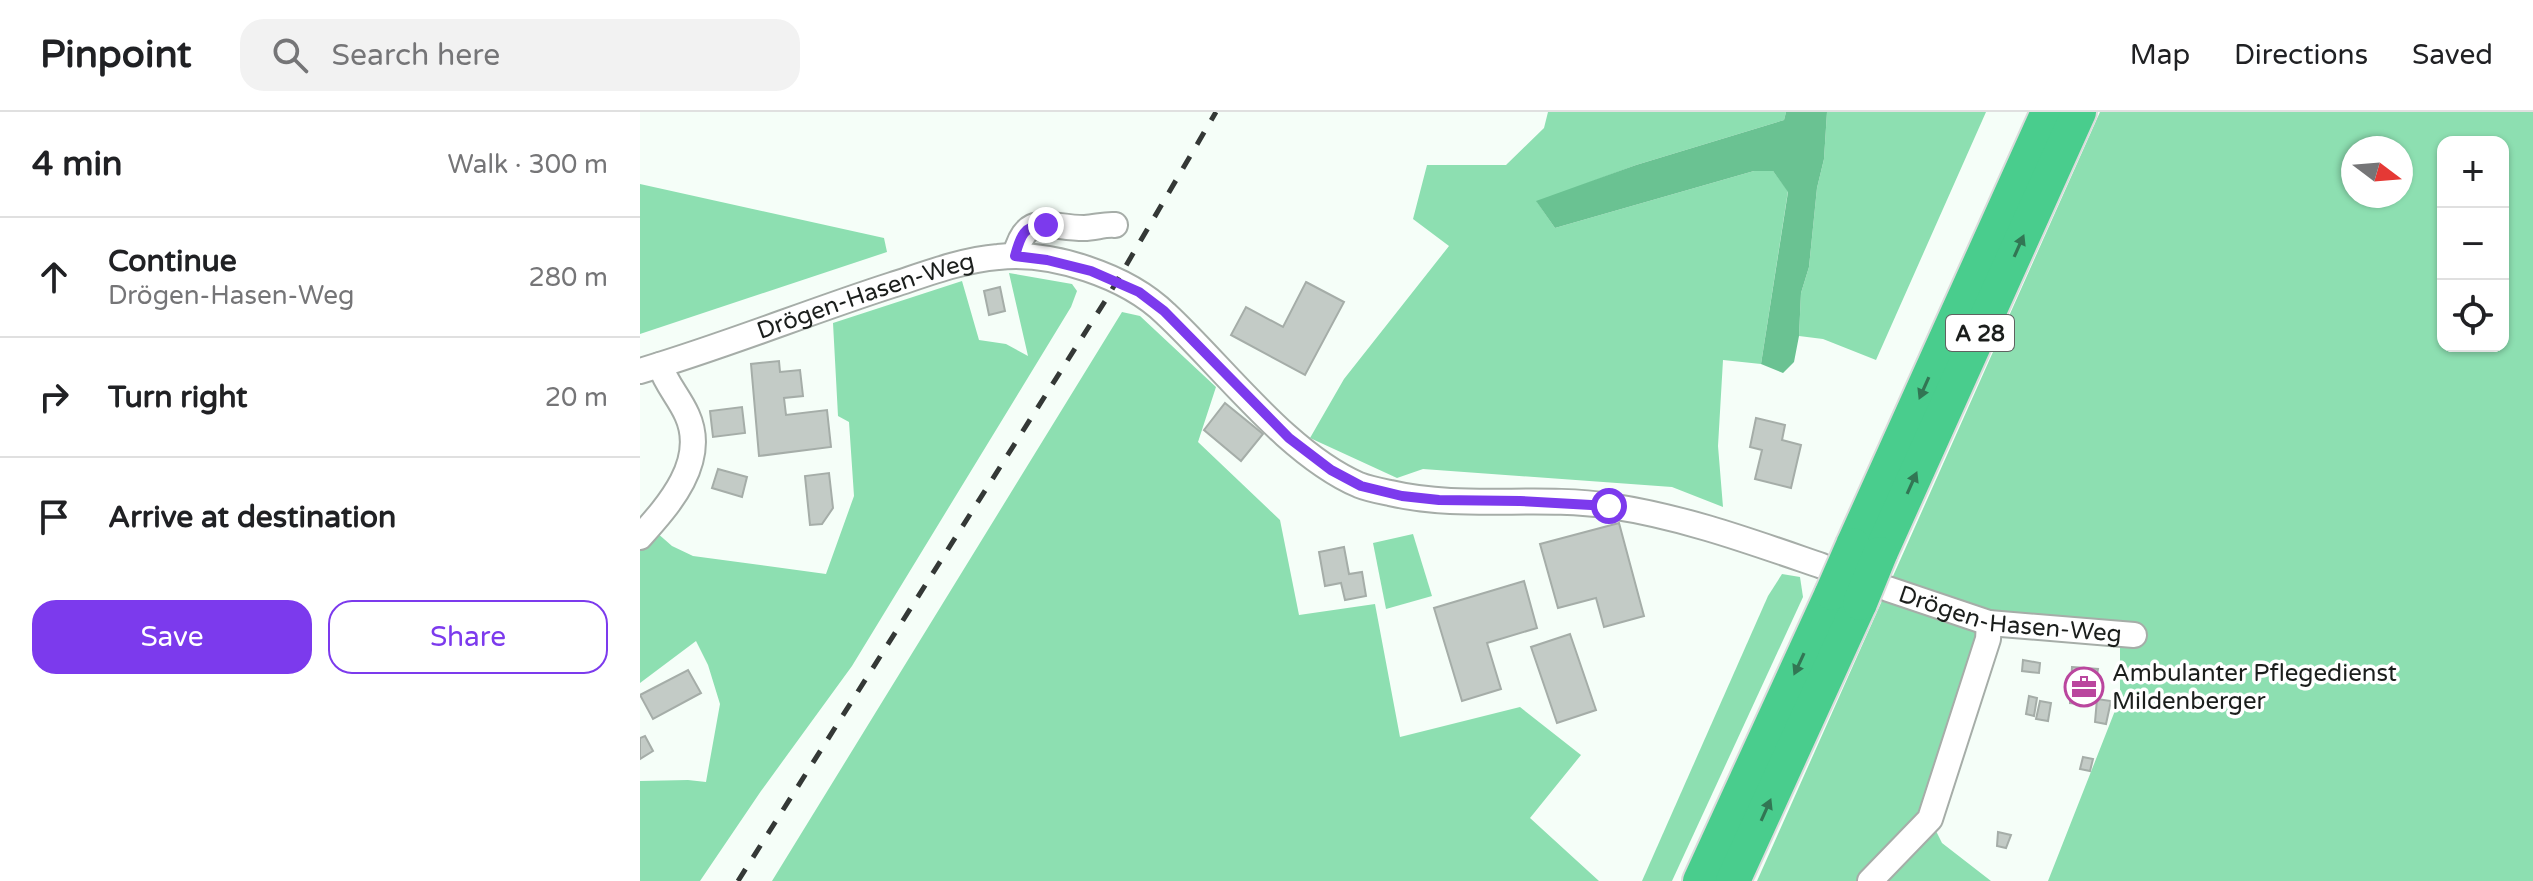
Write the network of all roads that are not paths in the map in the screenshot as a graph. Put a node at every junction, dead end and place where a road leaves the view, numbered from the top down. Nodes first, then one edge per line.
1 (2048, 112) edge
2 (2079, 112) edge
3 (1115, 225) dead end
4 (1004, 260) junction
5 (650, 368) edge
6 (640, 537) edge
7 (1867, 549) junction
8 (1851, 588) junction
9 (1989, 623) junction
10 (2134, 635) dead end
11 (1700, 881) edge
12 (1733, 881) edge
13 (1870, 881) edge

1 -> 7 highway, A 28
7 -> 2 highway, A 28
3 - 4 street
4 - 5 street, Drögen-Hasen-Weg
4 - 8 street, Drögen-Hasen-Weg
5 - 6 street
7 - 8 highway, A 28, bridge
8 - 9 street, Drögen-Hasen-Weg
8 -> 11 highway, A 28
12 -> 8 highway, A 28
9 - 10 street, Drögen-Hasen-Weg
9 - 13 street

